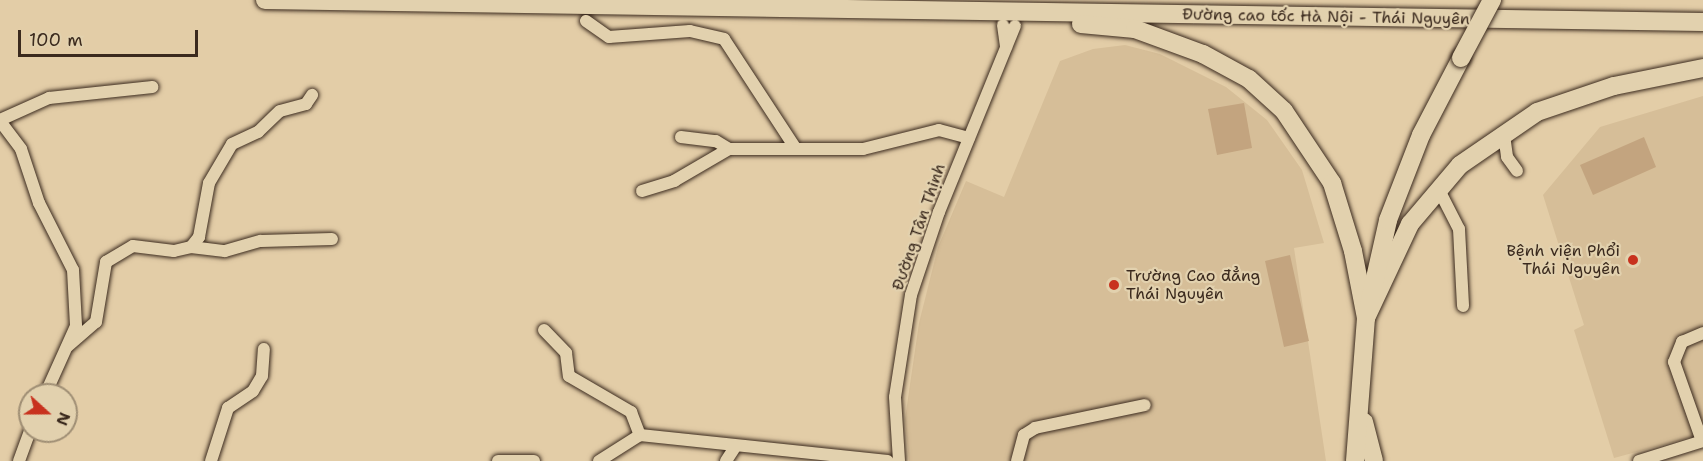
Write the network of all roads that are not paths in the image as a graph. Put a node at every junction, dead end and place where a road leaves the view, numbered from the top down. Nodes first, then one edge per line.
1 (265, 0) edge
2 (1492, 0) edge
3 (758, 7) junction
4 (586, 21) dead end
5 (1703, 22) edge
6 (1009, 26) dead end
7 (1703, 68) edge
8 (152, 87) dead end
9 (312, 95) dead end
10 (0, 121) edge
11 (1504, 135) junction
12 (681, 137) dead end
13 (969, 138) junction
14 (729, 148) junction
15 (796, 149) junction
16 (1517, 171) dead end
17 (1439, 190) junction
18 (642, 191) dead end
19 (332, 239) dead end
20 (191, 247) junction
21 (1463, 306) dead end
22 (1366, 318) junction
23 (544, 330) dead end
24 (1703, 333) edge
25 (68, 346) junction
26 (264, 349) dead end
27 (51, 383) edge
28 (1146, 405) dead end
29 (1361, 409) junction
30 (640, 435) junction
31 (1702, 441) edge
32 (26, 443) edge
33 (735, 447) junction
34 (19, 461) edge
35 (211, 461) edge
36 (498, 461) edge
37 (534, 461) edge
38 (599, 461) edge
39 (726, 461) edge
40 (888, 461) edge
41 (899, 461) edge
42 (1017, 461) edge
43 (1355, 461) edge
44 (1374, 461) edge
45 (1639, 461) edge

1 - 3 highway, Đường cao tốc Hà Nội - Thái Nguyên
2 - 22 highway, bridge
3 - 5 highway, Đường cao tốc Hà Nội - Thái Nguyên
3 - 22 highway
4 - 15 street
6 - 13 street, Đường Tân Thịnh
7 - 11 highway
8 - 10 street
9 - 20 street
10 - 25 street
11 - 16 street
11 - 17 highway
12 - 14 street
13 - 15 street
13 - 41 street, Đường Tân Thịnh
14 - 15 street
14 - 18 street
17 - 21 street
17 - 22 highway
19 - 20 street
20 - 25 street
22 - 29 highway
23 - 30 street
24 - 31 street
25 - 27 street
26 - 35 street
28 - 42 street
29 - 43 highway
29 - 44 highway
30 - 33 street
30 - 38 street
31 - 45 street
32 - 34 street
33 - 39 street
33 - 40 street
36 - 37 street

